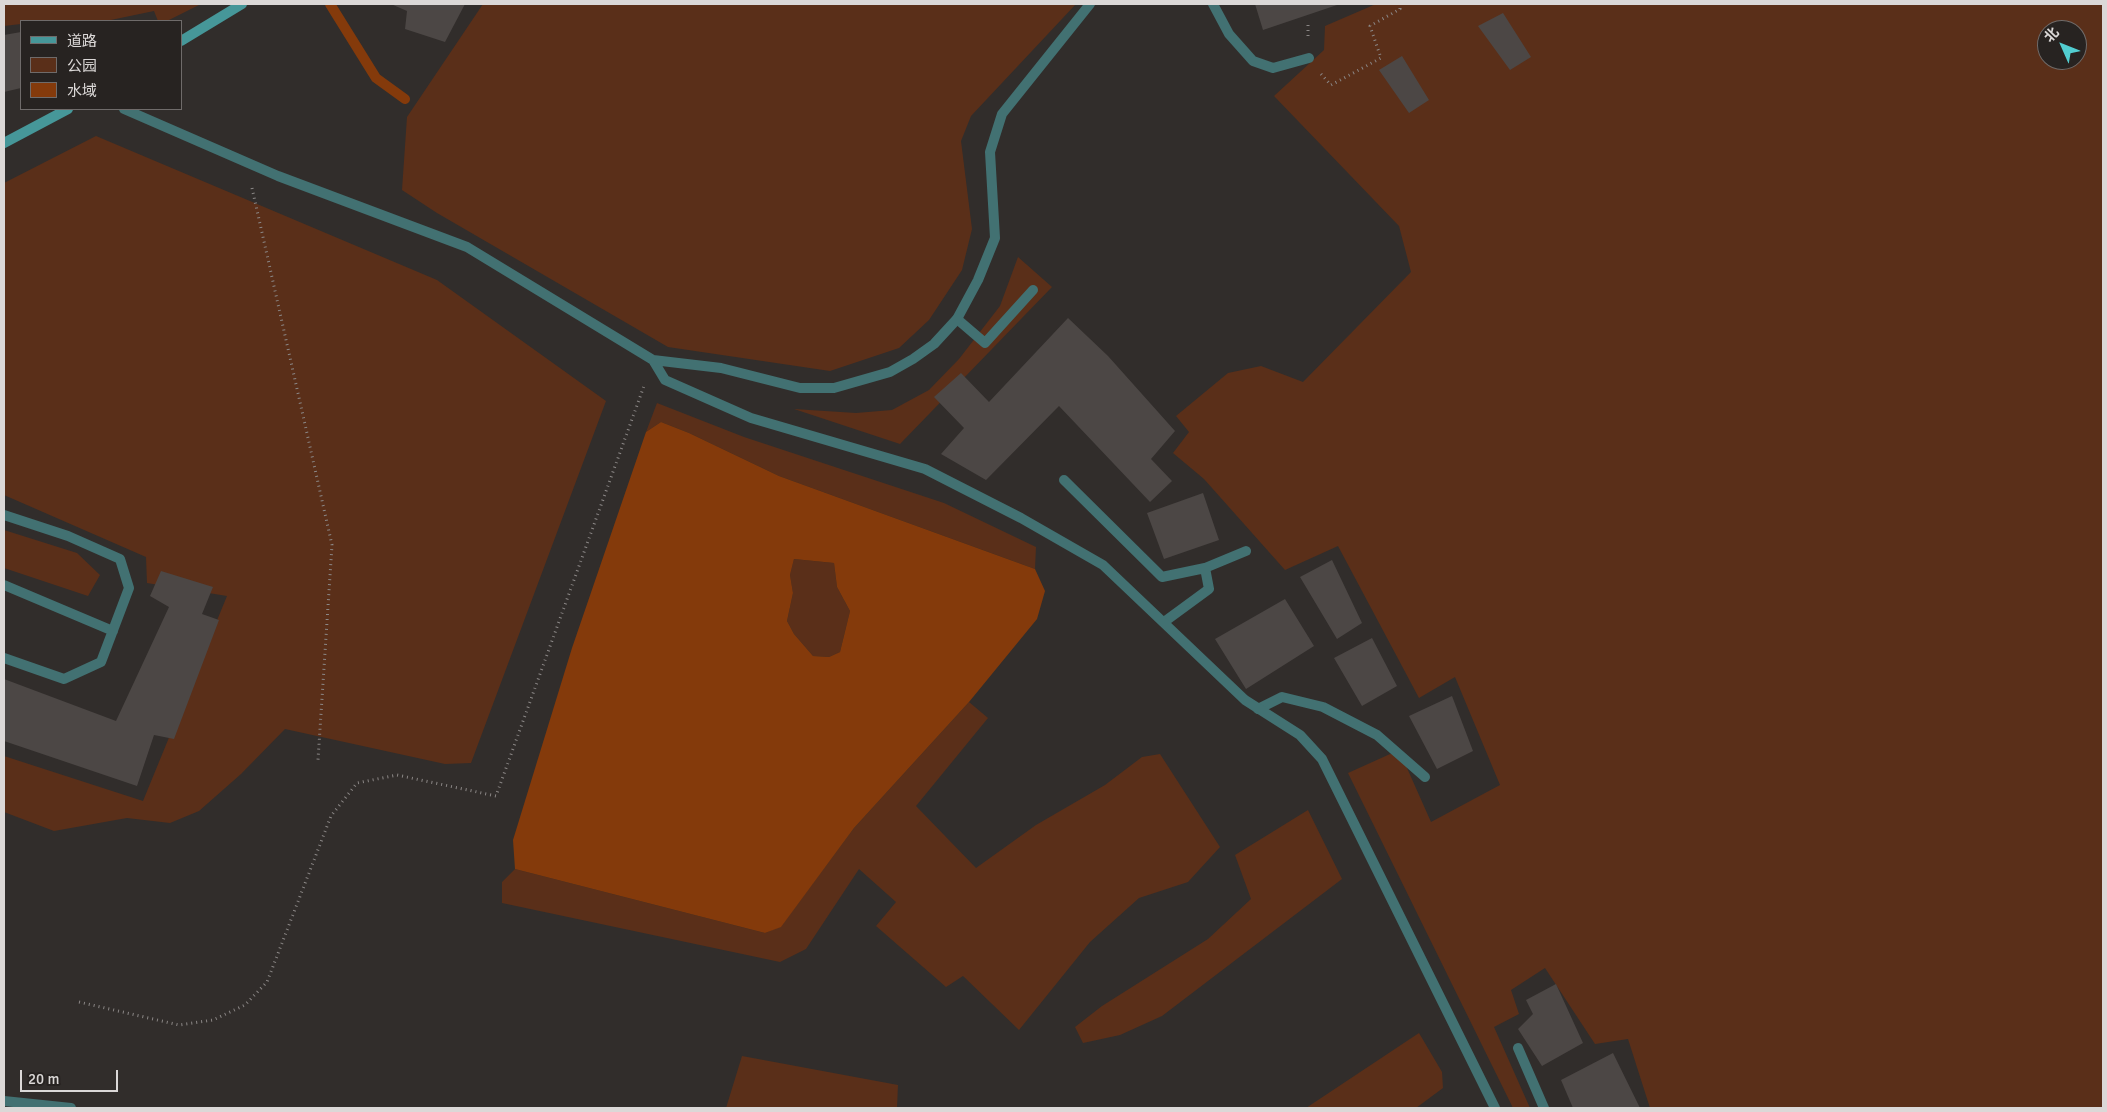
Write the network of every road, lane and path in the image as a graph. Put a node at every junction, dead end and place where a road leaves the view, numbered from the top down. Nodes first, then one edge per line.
1 (242, 4) edge
2 (1090, 4) edge
3 (1213, 4) edge
4 (1400, 4) edge
5 (1308, 25) dead end
6 (182, 40) edge
7 (1309, 58) junction
8 (66, 110) edge
9 (126, 110) edge
10 (4, 143) edge
11 (246, 162) junction
12 (1033, 290) dead end
13 (957, 318) junction
14 (653, 360) junction
15 (1064, 480) dead end
16 (4, 515) edge
17 (1246, 551) dead end
18 (1205, 568) junction
19 (4, 585) edge
20 (1164, 622) junction
21 (113, 631) junction
22 (4, 658) edge
23 (1258, 709) junction
24 (318, 760) dead end
25 (1425, 777) dead end
26 (79, 1002) dead end
27 (1518, 1048) dead end
28 (4, 1101) edge
29 (71, 1108) edge
30 (1495, 1108) edge
31 (1544, 1108) edge

1 - 6 street
2 - 13 street
3 - 7 street
4 - 7 path
5 - 7 path
8 - 10 street
9 - 11 street
11 - 14 street
11 - 24 path
12 - 13 street
13 - 14 street
14 - 20 street
14 - 26 path
15 - 18 street
16 - 21 street
17 - 18 street
18 - 20 street
19 - 21 street
20 - 23 street
21 - 22 street
23 - 25 street
23 - 30 street
27 - 31 street
28 - 29 street

